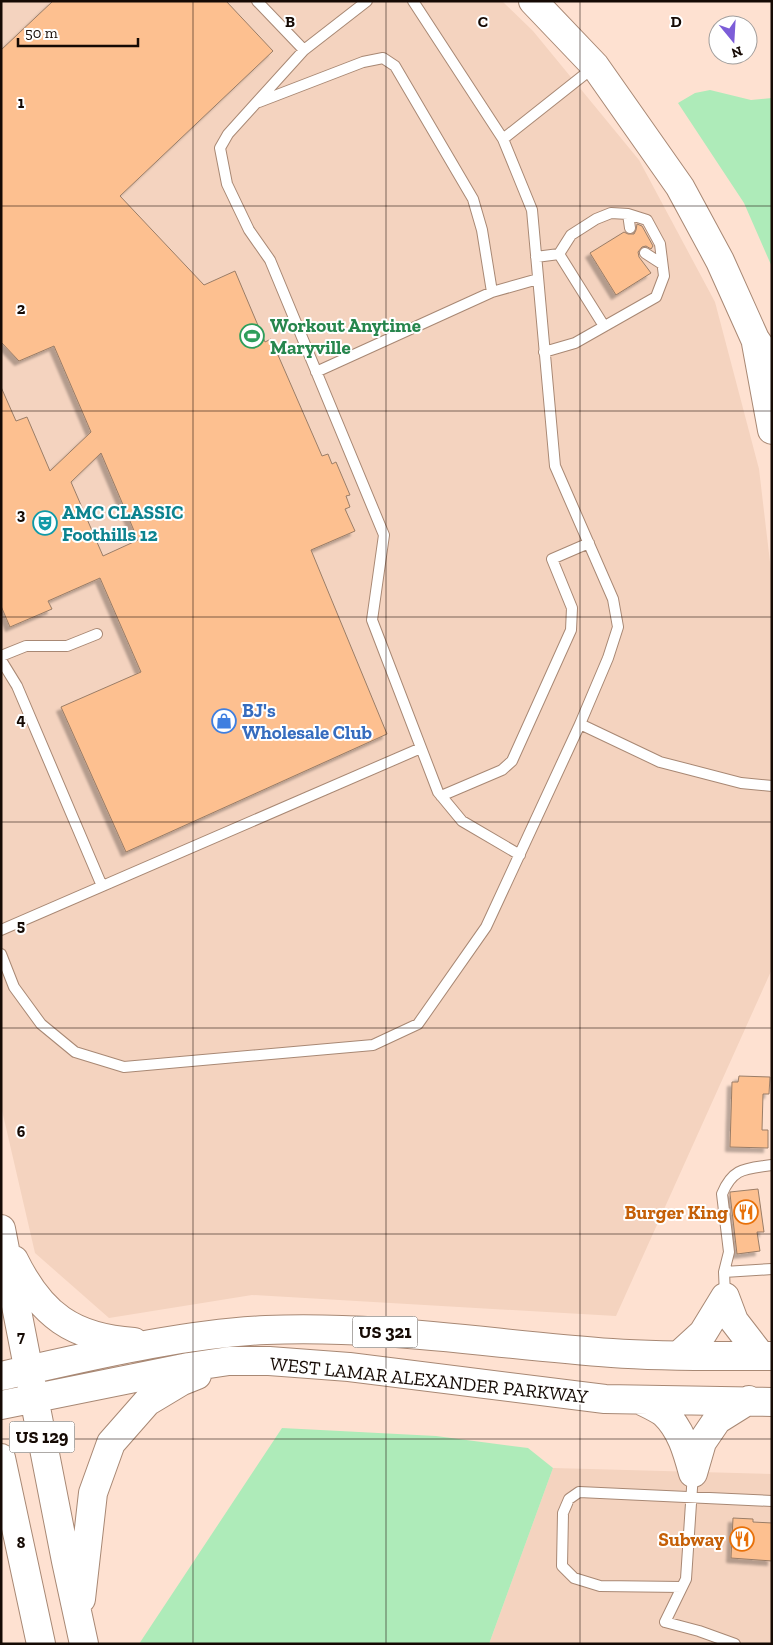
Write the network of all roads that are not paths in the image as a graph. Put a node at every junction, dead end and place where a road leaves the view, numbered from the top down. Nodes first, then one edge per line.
1 (256, 1) edge
2 (367, 1) edge
3 (413, 1) edge
4 (533, 1) edge
5 (304, 50) junction
6 (595, 66) junction
7 (255, 103) junction
8 (503, 139) junction
9 (628, 214) junction
10 (634, 226) dead end
11 (649, 251) dead end
12 (559, 254) junction
13 (536, 257) junction
14 (662, 264) junction
15 (538, 279) junction
16 (492, 292) junction
17 (604, 326) junction
18 (755, 339) junction
19 (544, 352) junction
20 (772, 364) edge
21 (316, 372) junction
22 (772, 430) edge
23 (589, 543) junction
24 (97, 634) dead end
25 (1, 658) edge
26 (580, 724) junction
27 (421, 748) junction
28 (772, 786) edge
29 (441, 796) junction
30 (520, 855) junction
31 (102, 886) junction
32 (1, 930) edge
33 (1, 954) edge
34 (772, 1165) edge
35 (2, 1233) edge
36 (772, 1269) edge
37 (724, 1284) junction
38 (155, 1344) junction
39 (679, 1355) junction
40 (766, 1356) edge
41 (229, 1361) junction
42 (28, 1370) junction
43 (1, 1376) edge
44 (34, 1397) junction
45 (640, 1400) junction
46 (760, 1401) edge
47 (1, 1405) edge
48 (1, 1458) edge
49 (692, 1485) junction
50 (772, 1501) edge
51 (8, 1513) edge
52 (682, 1587) junction
53 (81, 1631) edge
54 (40, 1644) edge
55 (736, 1644) edge

1 - 5 lane
2 - 5 lane
3 - 8 lane
4 - 6 main road
5 - 7 lane
6 - 8 lane
6 - 18 main road
7 - 16 lane
7 - 21 lane
8 - 13 lane
9 - 10 lane
9 - 12 lane
9 - 14 lane
11 - 14 lane
12 - 13 lane
12 - 17 lane
13 - 15 lane
14 - 17 lane
15 - 16 lane
15 - 19 lane
16 - 21 lane
17 - 19 lane
18 - 20 main road
18 - 22 main road
19 - 23 lane
21 - 27 lane
23 - 26 lane
23 - 29 lane
24 - 25 lane
25 - 31 lane
26 - 28 lane
26 - 30 lane
27 - 29 lane
27 - 31 lane
29 - 30 lane
30 - 33 lane
31 - 32 lane
34 - 37 lane
35 - 38 main road
35 - 42 main road, US 129
36 - 37 lane
37 - 39 main road
37 - 40 main road
38 - 39 main road, WEST LAMAR ALEXANDER PARKWAY / US 321
38 - 42 main road, WEST LAMAR ALEXANDER PARKWAY / US 321
39 - 40 main road, WEST LAMAR ALEXANDER PARKWAY / US 321
41 - 44 main road, WEST LAMAR ALEXANDER PARKWAY / US 321
41 - 45 main road, WEST LAMAR ALEXANDER PARKWAY / US 321
41 - 53 main road
42 - 43 main road, WEST LAMAR ALEXANDER PARKWAY / US 321
42 - 44 main road, US 129
44 - 47 main road, WEST LAMAR ALEXANDER PARKWAY / US 321
44 - 53 main road, US 129
45 - 46 main road, WEST LAMAR ALEXANDER PARKWAY / US 321
45 - 49 main road
46 - 49 main road
48 - 51 main road, US 129
49 - 50 lane
49 - 52 lane
49 - 52 lane
51 - 54 main road, US 129
52 - 55 lane

